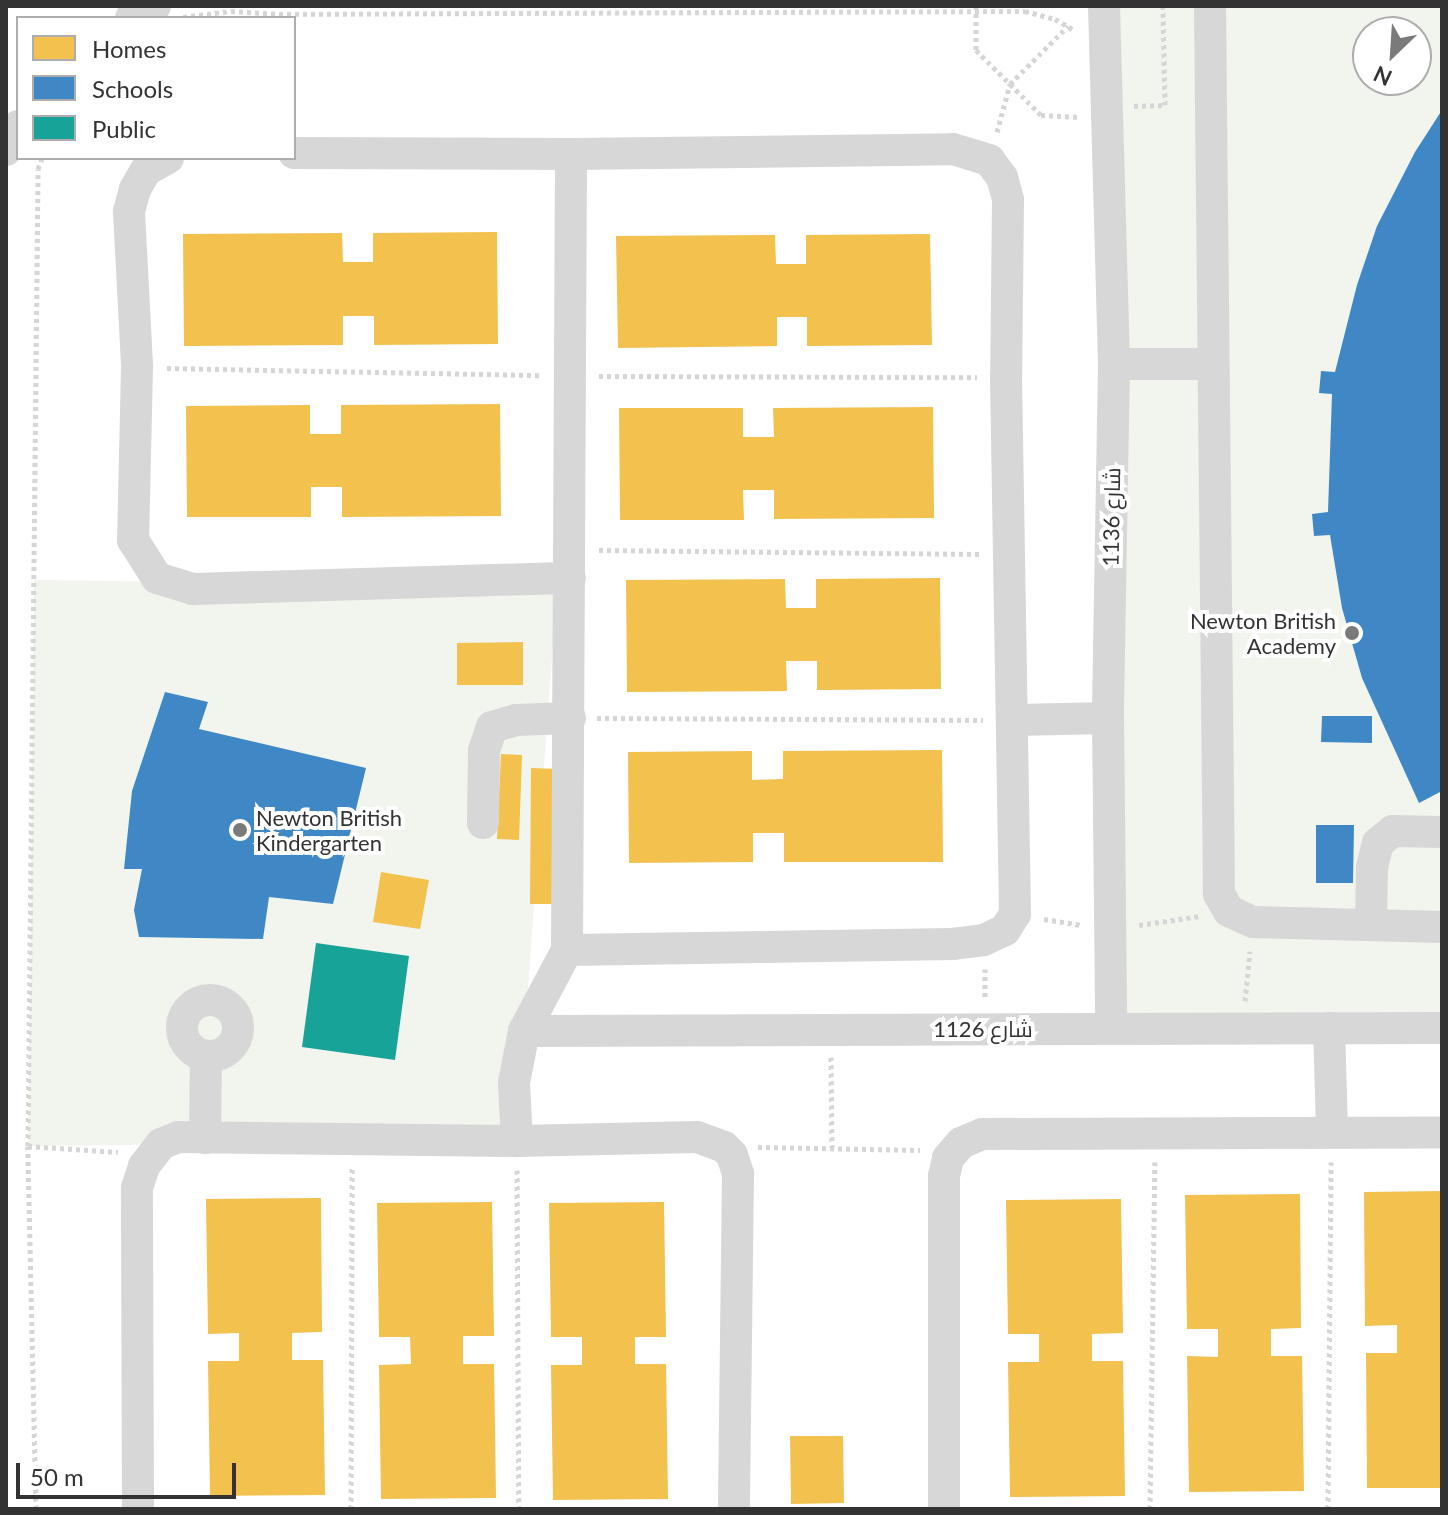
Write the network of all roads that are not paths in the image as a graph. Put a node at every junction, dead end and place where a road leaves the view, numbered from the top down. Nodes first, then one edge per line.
1 (155, 6) edge
2 (1104, 6) edge
3 (1210, 6) edge
4 (135, 16) edge
5 (16, 130) edge
6 (6, 150) edge
7 (296, 153) edge
8 (571, 154) junction
9 (164, 160) edge
10 (1114, 364) junction
11 (1211, 364) junction
12 (570, 564) junction
13 (570, 718) junction
14 (1108, 718) junction
15 (1012, 720) junction
16 (483, 823) dead end
17 (1442, 832) edge
18 (1371, 925) junction
19 (1442, 927) edge
20 (567, 950) junction
21 (1111, 1028) junction
22 (1329, 1028) junction
23 (1442, 1028) edge
24 (524, 1031) junction
25 (206, 1056) dead end
26 (1332, 1132) junction
27 (1442, 1132) edge
28 (205, 1138) junction
29 (517, 1141) junction
30 (138, 1509) edge
31 (734, 1509) edge
32 (944, 1509) edge

1 - 4 street
2 - 10 street, شارع 1136
3 - 11 street
5 - 6 street
7 - 8 street
8 - 12 street
8 - 15 street
9 - 12 street
10 - 11 street
10 - 14 street, شارع 1136
11 - 18 street
12 - 13 street
13 - 16 street
13 - 20 street
14 - 15 street
14 - 21 street, شارع 1136
15 - 20 street
17 - 18 street
18 - 19 street
20 - 24 street
21 - 22 street, شارع 1126
21 - 24 street, شارع 1126
22 - 23 street, شارع 1126
22 - 26 street
24 - 29 street
25 - 28 street
26 - 27 street
26 - 32 street
28 - 29 street
28 - 30 street
29 - 31 street

